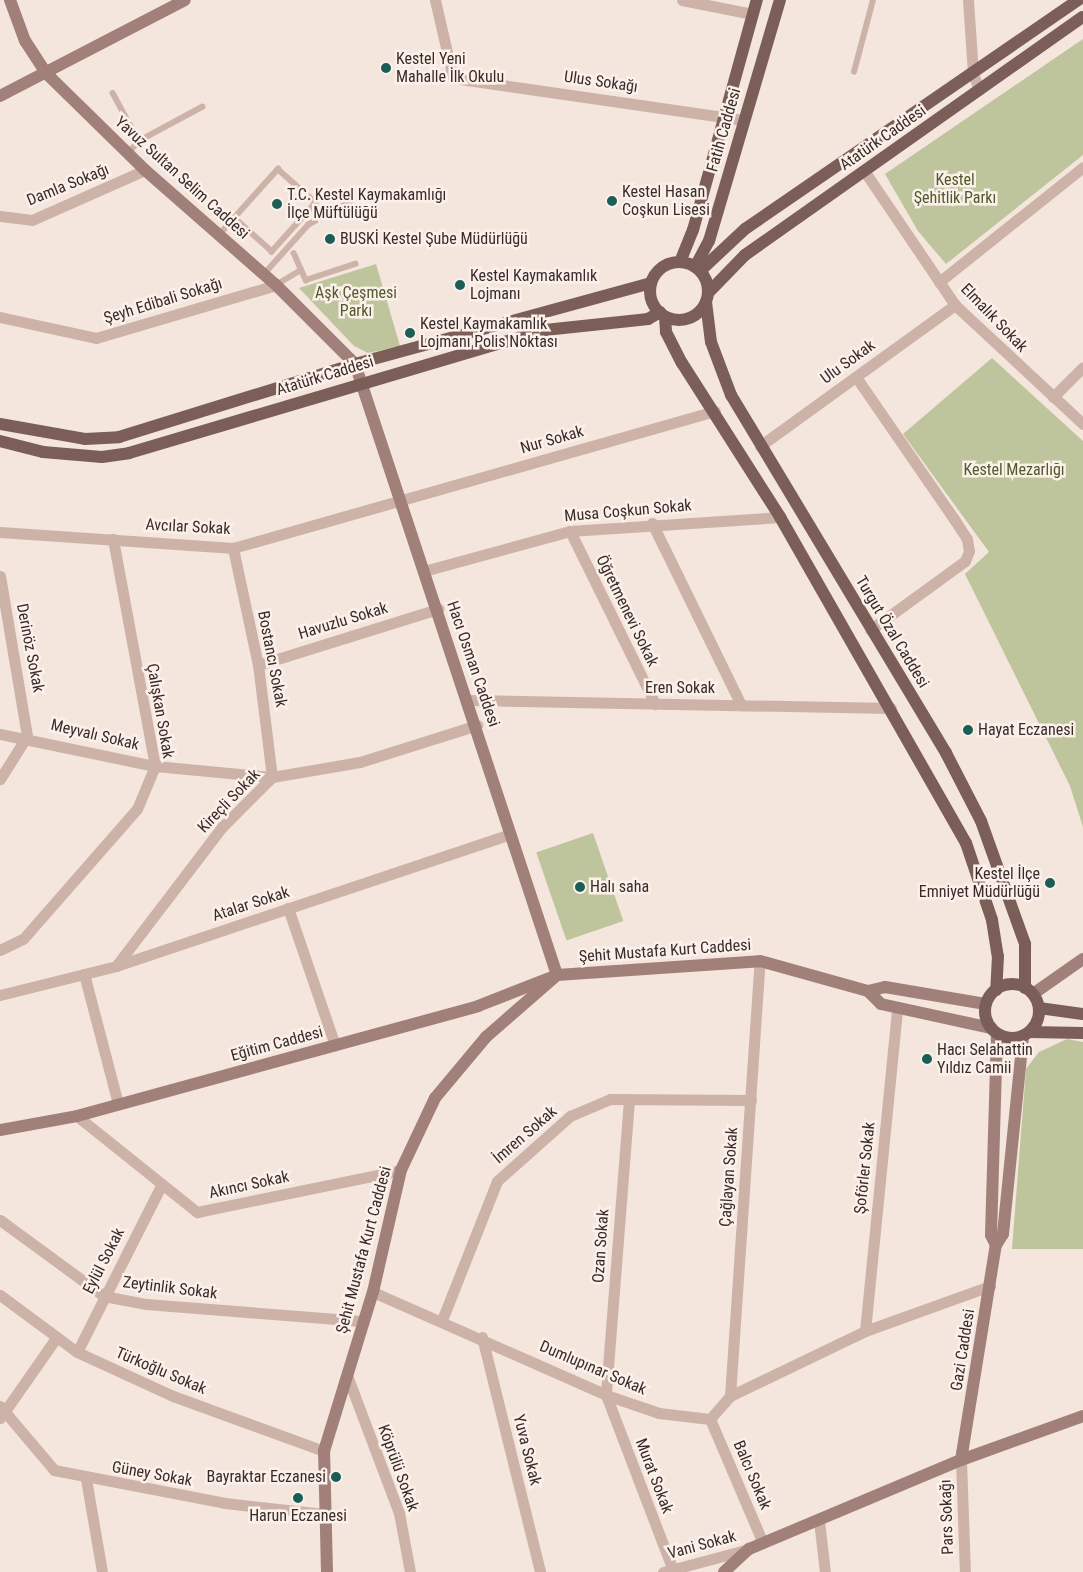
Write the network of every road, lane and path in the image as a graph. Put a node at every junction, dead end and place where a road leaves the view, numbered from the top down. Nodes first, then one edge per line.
1 (10, 0) edge
2 (185, 0) edge
3 (435, 0) edge
4 (682, 0) edge
5 (757, 0) edge
6 (780, 0) edge
7 (873, 0) edge
8 (968, 0) edge
9 (1078, 0) edge
10 (753, 14) junction
11 (1083, 17) edge
12 (854, 72) dead end
13 (46, 73) junction
14 (973, 73) junction
15 (979, 90) junction
16 (113, 93) dead end
17 (0, 96) edge
18 (202, 106) dead end
19 (724, 116) junction
20 (744, 120) junction
21 (139, 141) junction
22 (128, 153) junction
23 (1083, 168) edge
24 (145, 170) junction
25 (865, 172) junction
26 (351, 201) dead end
27 (0, 216) edge
28 (234, 218) junction
29 (219, 235) junction
30 (294, 253) dead end
31 (680, 262) junction
32 (355, 264) dead end
33 (697, 269) junction
34 (302, 270) junction
35 (264, 274) junction
36 (939, 282) junction
37 (651, 283) junction
38 (276, 284) junction
39 (707, 297) junction
40 (955, 305) junction
41 (662, 315) junction
42 (0, 317) edge
43 (431, 345) junction
44 (435, 361) junction
45 (355, 364) junction
46 (1083, 367) edge
47 (856, 377) junction
48 (361, 381) junction
49 (1053, 397) junction
50 (715, 411) junction
51 (0, 424) edge
52 (1083, 424) edge
53 (0, 441) edge
54 (760, 446) junction
55 (398, 500) junction
56 (780, 517) junction
57 (652, 523) junction
58 (570, 531) junction
59 (0, 532) edge
60 (113, 539) junction
61 (233, 548) junction
62 (424, 571) junction
63 (0, 576) edge
64 (438, 609) junction
65 (870, 630) junction
66 (258, 664) junction
67 (469, 700) junction
68 (655, 704) junction
69 (741, 704) junction
70 (891, 708) junction
71 (477, 725) junction
72 (0, 734) edge
73 (28, 736) junction
74 (154, 766) junction
75 (272, 777) junction
76 (0, 779) edge
77 (511, 834) junction
78 (288, 908) junction
79 (0, 950) edge
80 (1083, 959) edge
81 (760, 961) junction
82 (116, 966) junction
83 (84, 974) junction
84 (557, 975) junction
85 (996, 990) junction
86 (868, 991) junction
87 (1029, 991) junction
88 (0, 996) edge
89 (986, 1004) junction
90 (897, 1008) junction
91 (1039, 1008) junction
92 (1083, 1014) edge
93 (994, 1031) junction
94 (1083, 1033) edge
95 (1027, 1034) junction
96 (335, 1046) junction
97 (629, 1100) junction
98 (751, 1100) junction
99 (118, 1104) junction
100 (77, 1116) junction
101 (0, 1130) edge
102 (400, 1170) junction
103 (162, 1184) junction
104 (0, 1220) edge
105 (996, 1245) junction
106 (990, 1286) junction
107 (373, 1292) junction
108 (0, 1295) edge
109 (104, 1296) junction
110 (442, 1320) junction
111 (361, 1321) junction
112 (865, 1332) junction
113 (482, 1337) junction
114 (56, 1338) junction
115 (77, 1352) junction
116 (348, 1378) junction
117 (606, 1395) junction
118 (730, 1396) junction
119 (2, 1412) edge
120 (1083, 1416) edge
121 (710, 1419) junction
122 (324, 1451) junction
123 (961, 1460) junction
124 (86, 1479) junction
125 (323, 1514) junction
126 (819, 1521) junction
127 (763, 1543) junction
128 (750, 1549) junction
129 (668, 1570) edge
130 (102, 1572) edge
131 (327, 1572) edge
132 (410, 1572) edge
133 (540, 1572) edge
134 (724, 1572) edge
135 (825, 1572) edge
136 (965, 1572) edge

1 - 13 main road, Yavuz Sultan Selim Caddesi
2 - 13 main road
3 - 19 street, Ulus Sokağı
4 - 10 street
5 - 10 main road, Fatih Caddesi
6 - 20 main road, Fatih Caddesi
7 - 12 lane
8 - 14 street
9 - 14 main road, Atatürk Caddesi
10 - 19 main road, Fatih Caddesi
11 - 15 main road, Atatürk Caddesi
13 - 17 main road
13 - 22 main road, Yavuz Sultan Selim Caddesi
14 - 15 street
14 - 33 main road, Atatürk Caddesi
15 - 25 main road, Atatürk Caddesi
16 - 21 lane
18 - 21 lane
19 - 20 street, Ulus Sokağı
19 - 31 main road, Fatih Caddesi
20 - 33 main road, Fatih Caddesi
21 - 22 lane
22 - 24 main road, Yavuz Sultan Selim Caddesi
23 - 36 street
24 - 27 street, Damla Sokağı
24 - 29 main road, Yavuz Sultan Selim Caddesi
25 - 36 street, Elmalık Sokak
25 - 39 main road, Atatürk Caddesi
26 - 35 lane
28 - 28 lane
28 - 29 lane
29 - 35 main road, Yavuz Sultan Selim Caddesi
30 - 34 lane
31 - 33 main road
31 - 37 main road
32 - 34 lane
33 - 39 main road
34 - 38 lane
35 - 38 main road, Yavuz Sultan Selim Caddesi
36 - 40 street, Elmalık Sokak
37 - 41 main road
37 - 43 main road, Atatürk Caddesi
38 - 42 street, Şeyh Edibali Sokağı
38 - 45 main road, Yavuz Sultan Selim Caddesi
39 - 41 main road
39 - 54 main road, Turgut Özal Caddesi
40 - 47 street, Ulu Sokak
40 - 49 street, Elmalık Sokak
41 - 44 main road, Atatürk Caddesi
41 - 50 main road
43 - 44 main road
43 - 45 main road, Atatürk Caddesi
44 - 48 main road, Atatürk Caddesi
45 - 48 main road, Hacı Osman Caddesi
45 - 51 main road, Atatürk Caddesi
46 - 49 street
47 - 54 street, Ulu Sokak
47 - 65 street
48 - 53 main road, Atatürk Caddesi
48 - 55 main road, Hacı Osman Caddesi
49 - 52 street, Elmalık Sokak
50 - 55 street, Nur Sokak
50 - 56 main road
54 - 65 main road, Turgut Özal Caddesi
55 - 61 street, Avcılar Sokak
55 - 62 main road, Hacı Osman Caddesi
56 - 57 street, Musa Coşkun Sokak
56 - 70 main road
57 - 58 street, Musa Coşkun Sokak
57 - 69 street
58 - 62 street, Musa Coşkun Sokak
58 - 68 street, Öğretmenevi Sokak
59 - 60 street, Avcılar Sokak
60 - 61 street, Avcılar Sokak
60 - 74 street, Çalışkan Sokak
61 - 66 street, Bostancı Sokak
62 - 64 main road, Hacı Osman Caddesi
63 - 73 street, Derinöz Sokak
64 - 66 street, Havuzlu Sokak
64 - 67 main road, Hacı Osman Caddesi
65 - 87 main road, Turgut Özal Caddesi
66 - 75 street, Bostancı Sokak
67 - 68 street, Eren Sokak
67 - 71 main road, Hacı Osman Caddesi
68 - 69 street, Eren Sokak
69 - 70 street, Eren Sokak
70 - 85 main road
71 - 75 street, Kireçli Sokak
71 - 77 main road, Hacı Osman Caddesi
72 - 73 street, Meyvalı Sokak
73 - 74 street, Meyvalı Sokak
73 - 76 street
74 - 75 street, Meyvalı Sokak
74 - 79 street, Çalışkan Sokak
75 - 82 street, Kireçli Sokak
77 - 78 street, Atalar Sokak
77 - 84 main road, Hacı Osman Caddesi
78 - 82 street, Atalar Sokak
78 - 96 street
80 - 87 main road
81 - 84 main road, Şehit Mustafa Kurt Caddesi
81 - 86 main road, Şehit Mustafa Kurt Caddesi
81 - 98 street, Çağlayan Sokak
82 - 83 street, Atalar Sokak
83 - 88 street, Atalar Sokak
83 - 99 street
84 - 96 main road, Eğitim Caddesi
84 - 102 main road, Şehit Mustafa Kurt Caddesi
85 - 87 main road
85 - 89 main road
86 - 89 main road, Şehit Mustafa Kurt Caddesi
86 - 90 main road, Şehit Mustafa Kurt Caddesi
87 - 91 main road
89 - 93 main road
90 - 93 main road, Şehit Mustafa Kurt Caddesi
90 - 112 street, Şoförler Sokak
91 - 92 main road
91 - 95 main road
93 - 95 main road
93 - 105 main road, Gazi Caddesi
94 - 95 main road
95 - 105 main road, Gazi Caddesi
96 - 99 main road, Eğitim Caddesi
97 - 98 street, İmren Sokak
97 - 110 street, İmren Sokak
97 - 117 street, Ozan Sokak
98 - 118 street, Çağlayan Sokak
99 - 100 main road, Eğitim Caddesi
100 - 101 main road, Eğitim Caddesi
100 - 103 street, Akıncı Sokak
102 - 103 street, Akıncı Sokak
102 - 107 main road, Şehit Mustafa Kurt Caddesi
103 - 109 street, Eylül Sokak
104 - 109 street, Zeytinlik Sokak
105 - 106 main road, Gazi Caddesi
106 - 112 street
106 - 123 main road, Gazi Caddesi
107 - 110 street, Dumlupınar Sokak
107 - 111 main road, Şehit Mustafa Kurt Caddesi
108 - 114 street, Türkoğlu Sokak
109 - 111 street, Zeytinlik Sokak
109 - 115 street, Eylül Sokak
110 - 113 street, Dumlupınar Sokak
111 - 116 main road, Şehit Mustafa Kurt Caddesi
112 - 118 street
113 - 117 street, Dumlupınar Sokak
113 - 133 street, Yuva Sokak
114 - 115 street, Türkoğlu Sokak
114 - 119 street
115 - 122 street, Türkoğlu Sokak
116 - 122 main road, Şehit Mustafa Kurt Caddesi
116 - 132 street, Köprülü Sokak
117 - 121 street, Dumlupınar Sokak
117 - 129 street, Murat Sokak
118 - 121 street
119 - 124 street, Güney Sokak
120 - 123 main road
121 - 127 street, Balcı Sokak
122 - 125 main road, Şehit Mustafa Kurt Caddesi
123 - 126 main road
123 - 136 street, Pars Sokağı
124 - 125 street, Güney Sokak
124 - 130 street
125 - 131 main road, Şehit Mustafa Kurt Caddesi
126 - 127 main road
126 - 135 street
127 - 128 main road
128 - 129 street, Vani Sokak
128 - 134 main road

